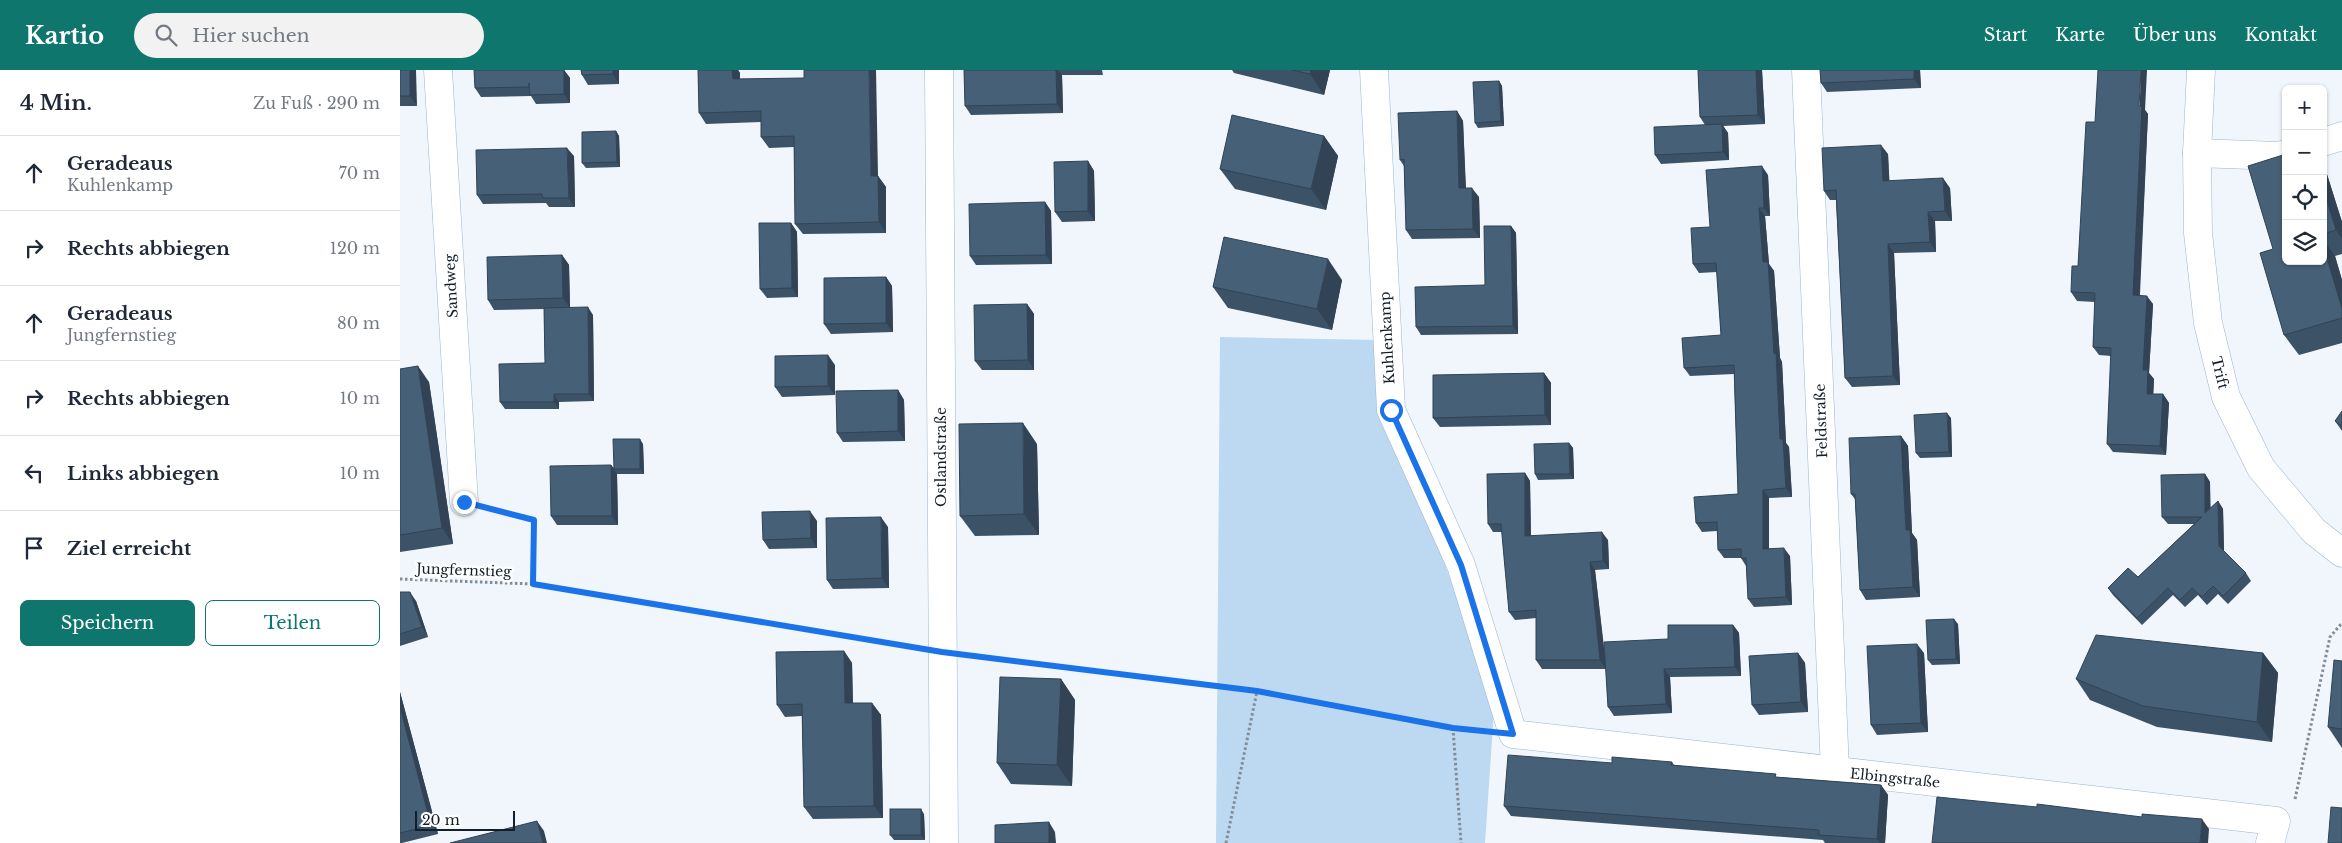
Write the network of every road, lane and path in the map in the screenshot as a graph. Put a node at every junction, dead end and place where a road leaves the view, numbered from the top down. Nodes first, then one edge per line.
1 (438, 70) edge
2 (939, 70) edge
3 (1374, 70) edge
4 (1806, 70) edge
5 (2201, 70) edge
6 (2342, 136) edge
7 (2327, 141) edge
8 (2197, 153) junction
9 (2282, 155) edge
10 (464, 502) joint
11 (2342, 553) edge
12 (400, 579) edge
13 (533, 584) junction
14 (2342, 623) edge
15 (942, 652) junction
16 (1257, 691) junction
17 (1453, 728) junction
18 (1513, 734) junction
19 (1835, 771) junction
20 (2273, 832) edge
21 (944, 843) edge
22 (1226, 843) edge
23 (1461, 843) edge

1 - 10 street, Sandweg
2 - 15 street, Ostlandstraße
3 - 18 street, Kuhlenkamp
4 - 19 street, Feldstraße
5 - 8 street, Trift
6 - 7 street
8 - 9 street
8 - 11 street, Trift
10 - 13 path
12 - 13 path, Jungfernstieg
13 - 15 path, Jungfernstieg
14 - 20 path
15 - 16 path, Jungfernstieg
15 - 21 street, Ostlandstraße
16 - 17 path, Jungfernstieg
16 - 22 path
17 - 18 path, Jungfernstieg
17 - 23 path
18 - 19 street, Elbingstraße
19 - 20 street, Elbingstraße

